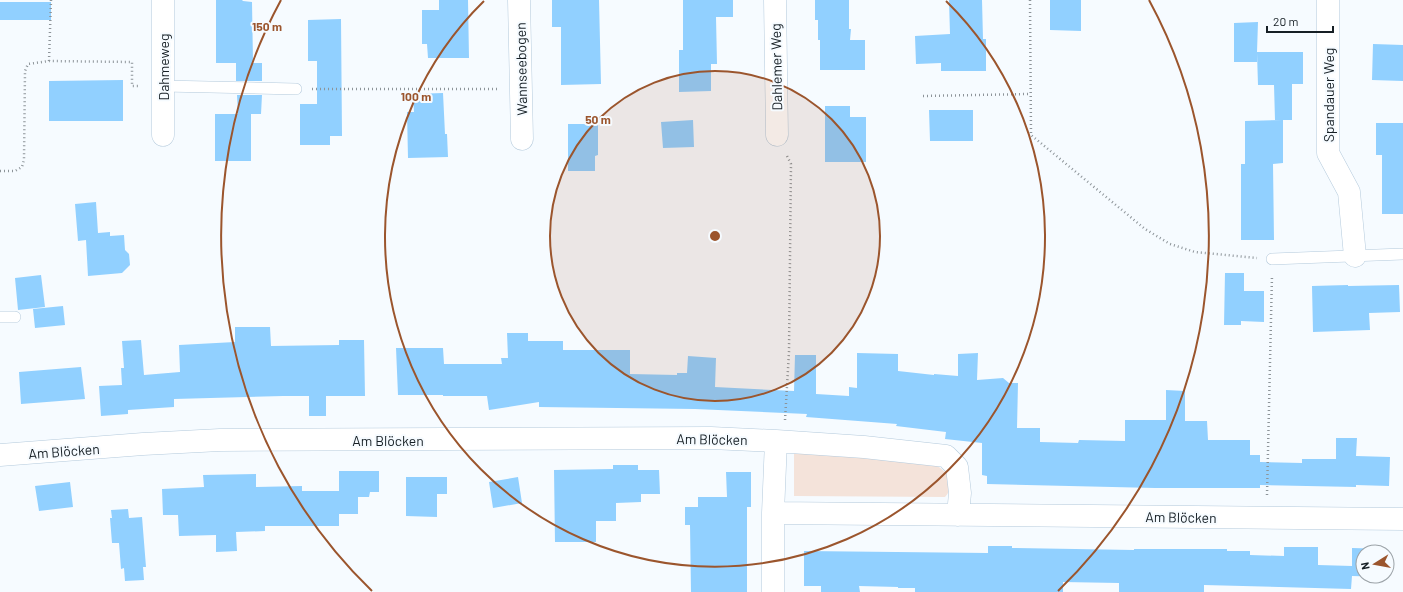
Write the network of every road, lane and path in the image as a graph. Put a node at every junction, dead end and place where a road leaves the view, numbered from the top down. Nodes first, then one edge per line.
1 (51, 0) edge
2 (164, 0) edge
3 (520, 0) edge
4 (775, 0) edge
5 (1030, 0) edge
6 (1328, 0) edge
7 (49, 61) junction
8 (163, 86) junction
9 (296, 89) joint
10 (521, 89) junction
11 (1030, 94) junction
12 (923, 96) dead end
13 (164, 135) dead end
14 (777, 135) joint
15 (522, 139) dead end
16 (0, 171) edge
17 (1403, 254) edge
18 (1355, 256) junction
19 (1272, 259) junction
20 (0, 317) edge
21 (15, 317) dead end
22 (776, 441) junction
23 (0, 455) edge
24 (773, 513) junction
25 (958, 515) junction
26 (1267, 518) junction
27 (1403, 519) edge
28 (773, 592) edge

1 - 7 path
2 - 8 street, Dahmeweg
3 - 10 street, Wannseebogen
4 - 14 street, Dahlemer Weg
5 - 11 path
6 - 18 street, Spandauer Weg
7 - 8 path
7 - 16 path
8 - 9 lane
8 - 13 street, Dahmeweg
9 - 10 path
10 - 15 street, Wannseebogen
11 - 12 path
11 - 19 path
14 - 22 path
17 - 18 lane
18 - 19 lane
19 - 26 path
20 - 21 lane
22 - 23 street, Am Blöcken
22 - 24 street
22 - 25 street, Am Blöcken
24 - 25 street, Am Blöcken
24 - 28 street
25 - 26 street, Am Blöcken
26 - 27 street, Am Blöcken

